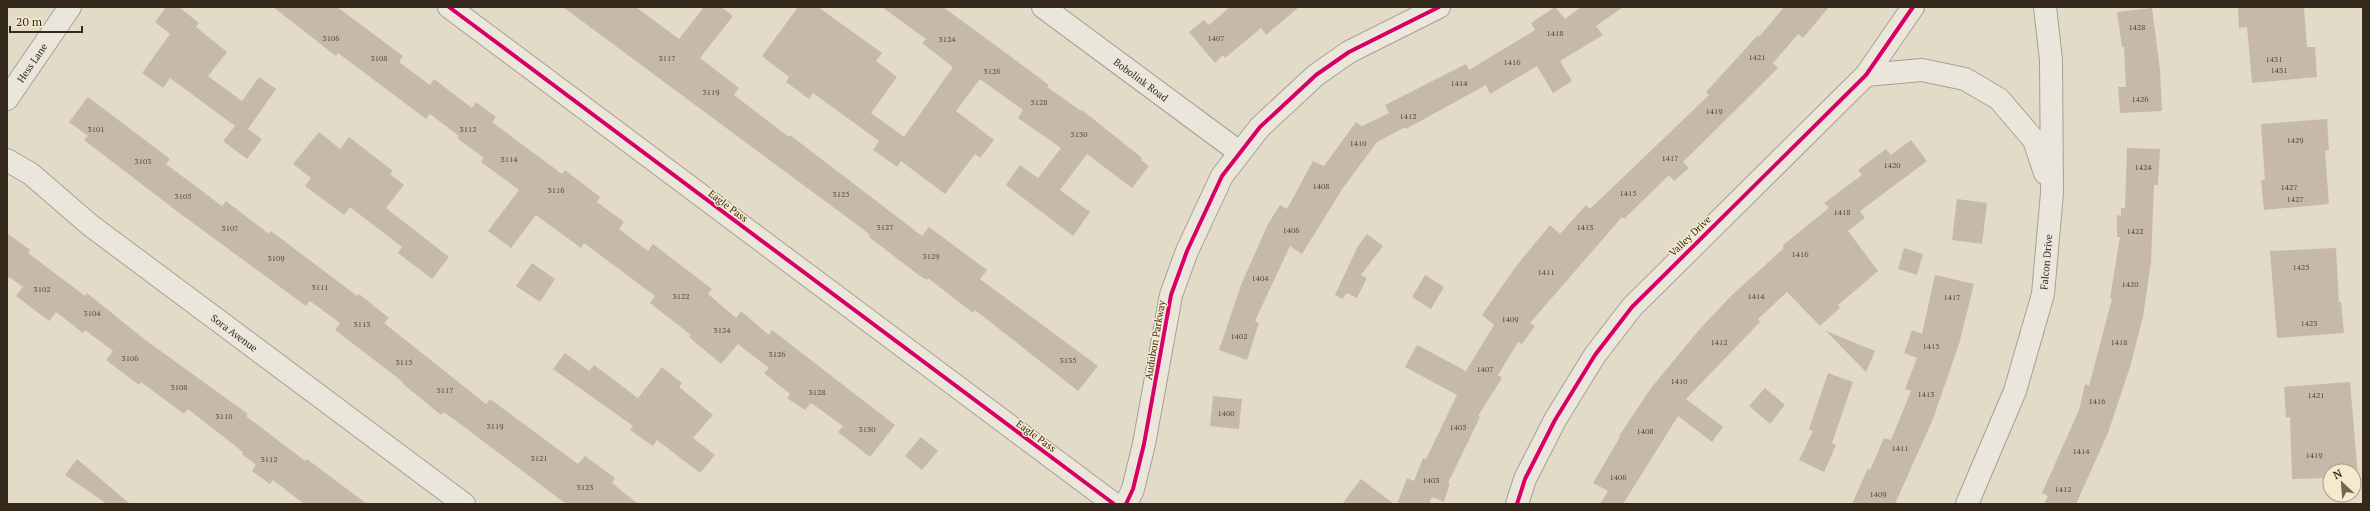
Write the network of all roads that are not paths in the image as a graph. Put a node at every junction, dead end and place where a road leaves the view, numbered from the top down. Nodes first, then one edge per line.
1 (70, 7) edge
2 (449, 7) edge
3 (1043, 7) edge
4 (1439, 7) edge
5 (1912, 7) edge
6 (2045, 7) edge
7 (1866, 75) junction
8 (7, 99) edge
9 (1239, 152) junction
10 (7, 160) edge
11 (2052, 193) junction
12 (464, 504) edge
13 (1114, 504) edge
14 (1126, 504) edge
15 (1517, 504) edge
16 (1967, 504) edge

1 - 8 street, Hess Lane
2 - 13 street, Eagle Pass
3 - 9 street, Bobolink Road
4 - 9 street, Audubon Parkway
5 - 7 street, Valley Drive
6 - 11 street, Falcon Drive
7 - 11 street
7 - 15 street, Valley Drive
9 - 14 street, Audubon Parkway
10 - 12 street, Sora Avenue
11 - 16 street, Falcon Drive

